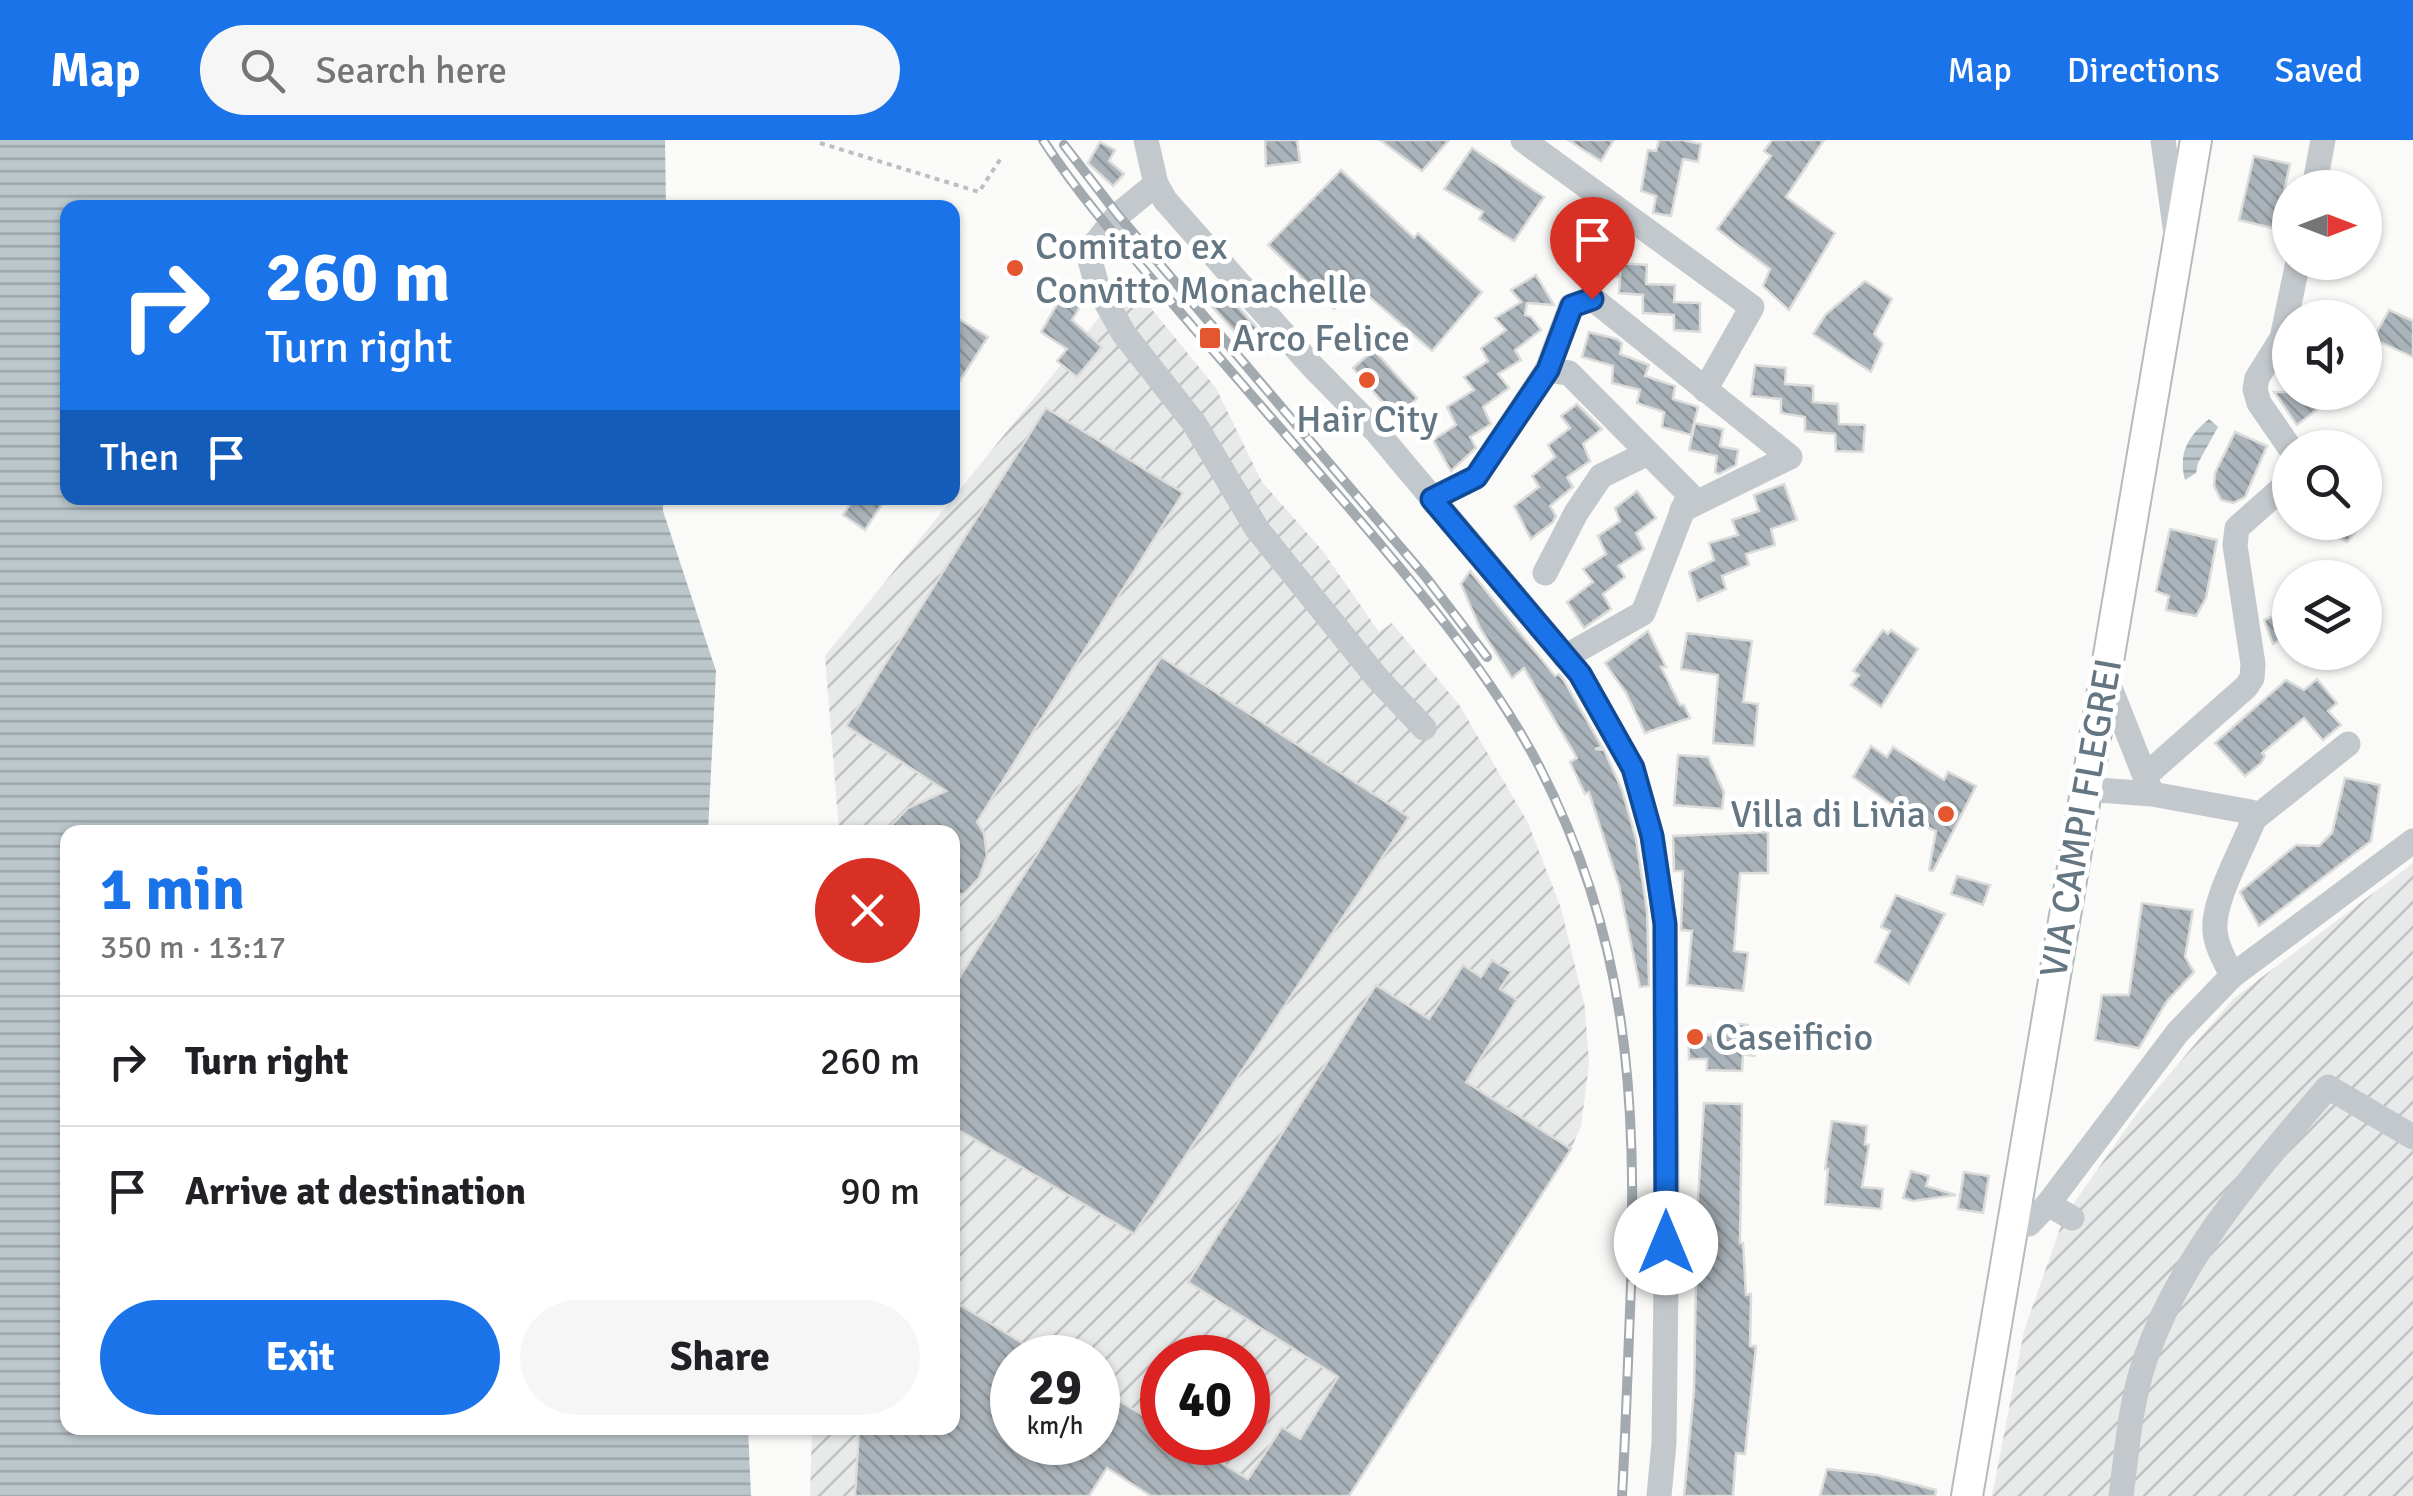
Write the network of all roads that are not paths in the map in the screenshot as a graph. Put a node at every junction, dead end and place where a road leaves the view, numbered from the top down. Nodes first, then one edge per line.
1 (1146, 140) edge
2 (1522, 140) edge
3 (2163, 140) edge
4 (2196, 140) edge
5 (2323, 140) edge
6 (2317, 170) edge
7 (1156, 184) junction
8 (2179, 248) junction
9 (2294, 280) edge
10 (1548, 370) junction
11 (1705, 390) junction
12 (2277, 430) edge
13 (1648, 453) junction
14 (2272, 496) edge
15 (1432, 499) junction
16 (1682, 510) junction
17 (1545, 574) dead end
18 (1565, 657) junction
19 (2105, 674) junction
20 (1424, 728) dead end
21 (2348, 744) dead end
22 (2148, 785) junction
23 (2085, 789) junction
24 (2254, 819) junction
25 (2413, 840) edge
26 (2232, 976) junction
27 (2413, 1136) edge
28 (2048, 1204) junction
29 (2072, 1218) dead end
30 (2012, 1224) junction
31 (1660, 1496) edge
32 (1967, 1496) edge
33 (2120, 1496) edge

1 - 7 street
2 - 11 street
3 - 8 street
4 - 8 main road, VIA CAMPI FLEGREI
5 - 6 street
7 - 15 street
7 - 20 street
8 - 19 main road, VIA CAMPI FLEGREI
9 - 12 street
10 - 11 street
10 - 13 street
10 - 15 street
11 - 16 street
13 - 16 street
13 - 17 street
14 - 22 street
15 - 18 street
16 - 18 street
18 - 31 street
19 - 22 street
19 - 23 main road, VIA CAMPI FLEGREI
21 - 24 street
22 - 23 street
22 - 24 street
23 - 30 main road, VIA CAMPI FLEGREI
24 - 26 street
25 - 26 street
26 - 28 street
27 - 33 street
28 - 29 street
28 - 30 street
30 - 32 main road, VIA CAMPI FLEGREI

